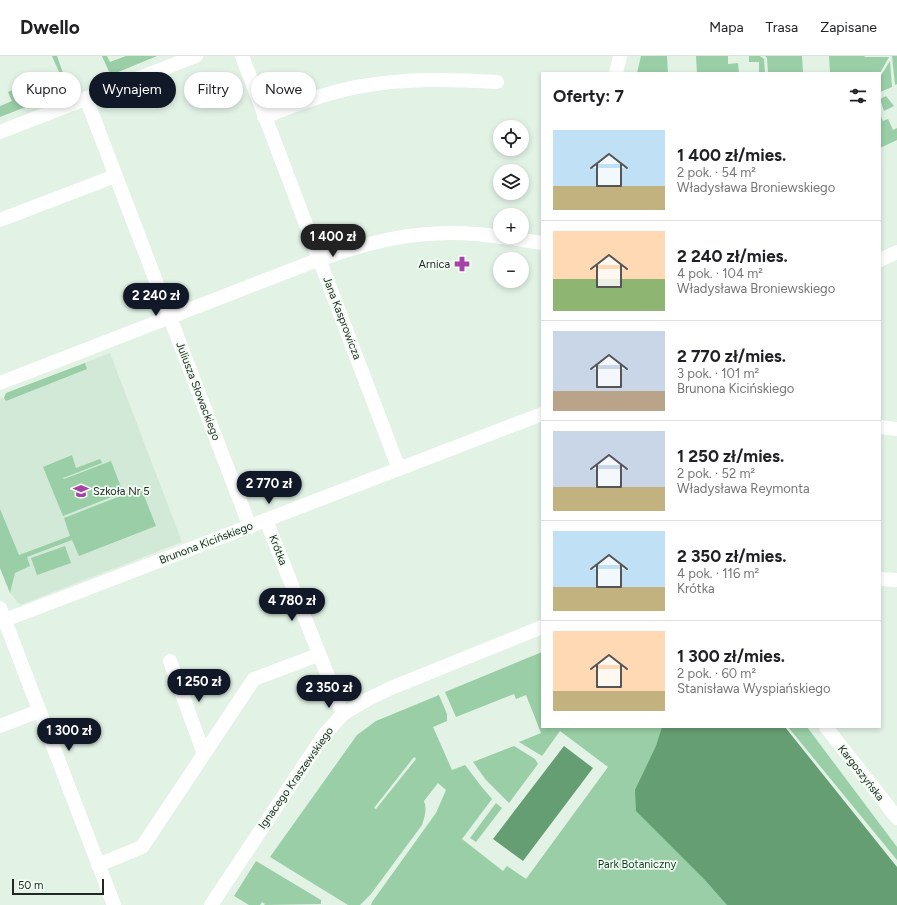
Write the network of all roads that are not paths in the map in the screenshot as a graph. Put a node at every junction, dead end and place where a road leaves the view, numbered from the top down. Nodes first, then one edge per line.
1 (196, 56) edge
2 (242, 56) edge
3 (620, 56) edge
4 (616, 72) edge
5 (497, 82) dead end
6 (86, 98) junction
7 (264, 117) junction
8 (0, 132) edge
9 (115, 176) junction
10 (0, 220) edge
11 (493, 236) edge
12 (529, 241) edge
13 (541, 243) edge
14 (897, 252) edge
15 (320, 259) junction
16 (881, 260) edge
17 (170, 318) junction
18 (0, 383) edge
19 (541, 414) edge
20 (881, 427) edge
21 (897, 429) edge
22 (399, 469) junction
23 (266, 520) junction
24 (250, 527) junction
25 (881, 579) edge
26 (897, 580) edge
27 (2, 614) edge
28 (541, 627) edge
29 (318, 654) junction
30 (170, 661) dead end
31 (39, 711) junction
32 (342, 714) junction
33 (0, 726) edge
34 (827, 728) edge
35 (204, 754) junction
36 (897, 818) edge
37 (98, 865) junction
38 (114, 905) edge
39 (211, 905) edge

1 - 6 street
2 - 7 street, Jana Kasprowicza
3 - 4 street
5 - 7 street
6 - 8 street
6 - 9 street, Juliusza Słowackiego
7 - 15 street, Jana Kasprowicza
9 - 10 street
9 - 17 street, Juliusza Słowackiego
11 - 15 street
12 - 13 street
14 - 16 street
15 - 17 street
15 - 22 street, Jana Kasprowicza
17 - 18 street
17 - 24 street, Juliusza Słowackiego
19 - 22 street, Brunona Kicińskiego
20 - 21 street
22 - 23 street, Brunona Kicińskiego
23 - 24 street, Brunona Kicińskiego
23 - 29 street, Krótka
24 - 27 street, Brunona Kicińskiego
25 - 26 street
27 - 31 street
28 - 32 street, Ignacego Kraszewskiego
29 - 32 street, Krótka
29 - 35 street
30 - 35 street
31 - 33 street
31 - 37 street
32 - 39 street, Ignacego Kraszewskiego
34 - 36 street, Kargoszyńska
35 - 37 street
37 - 38 street

